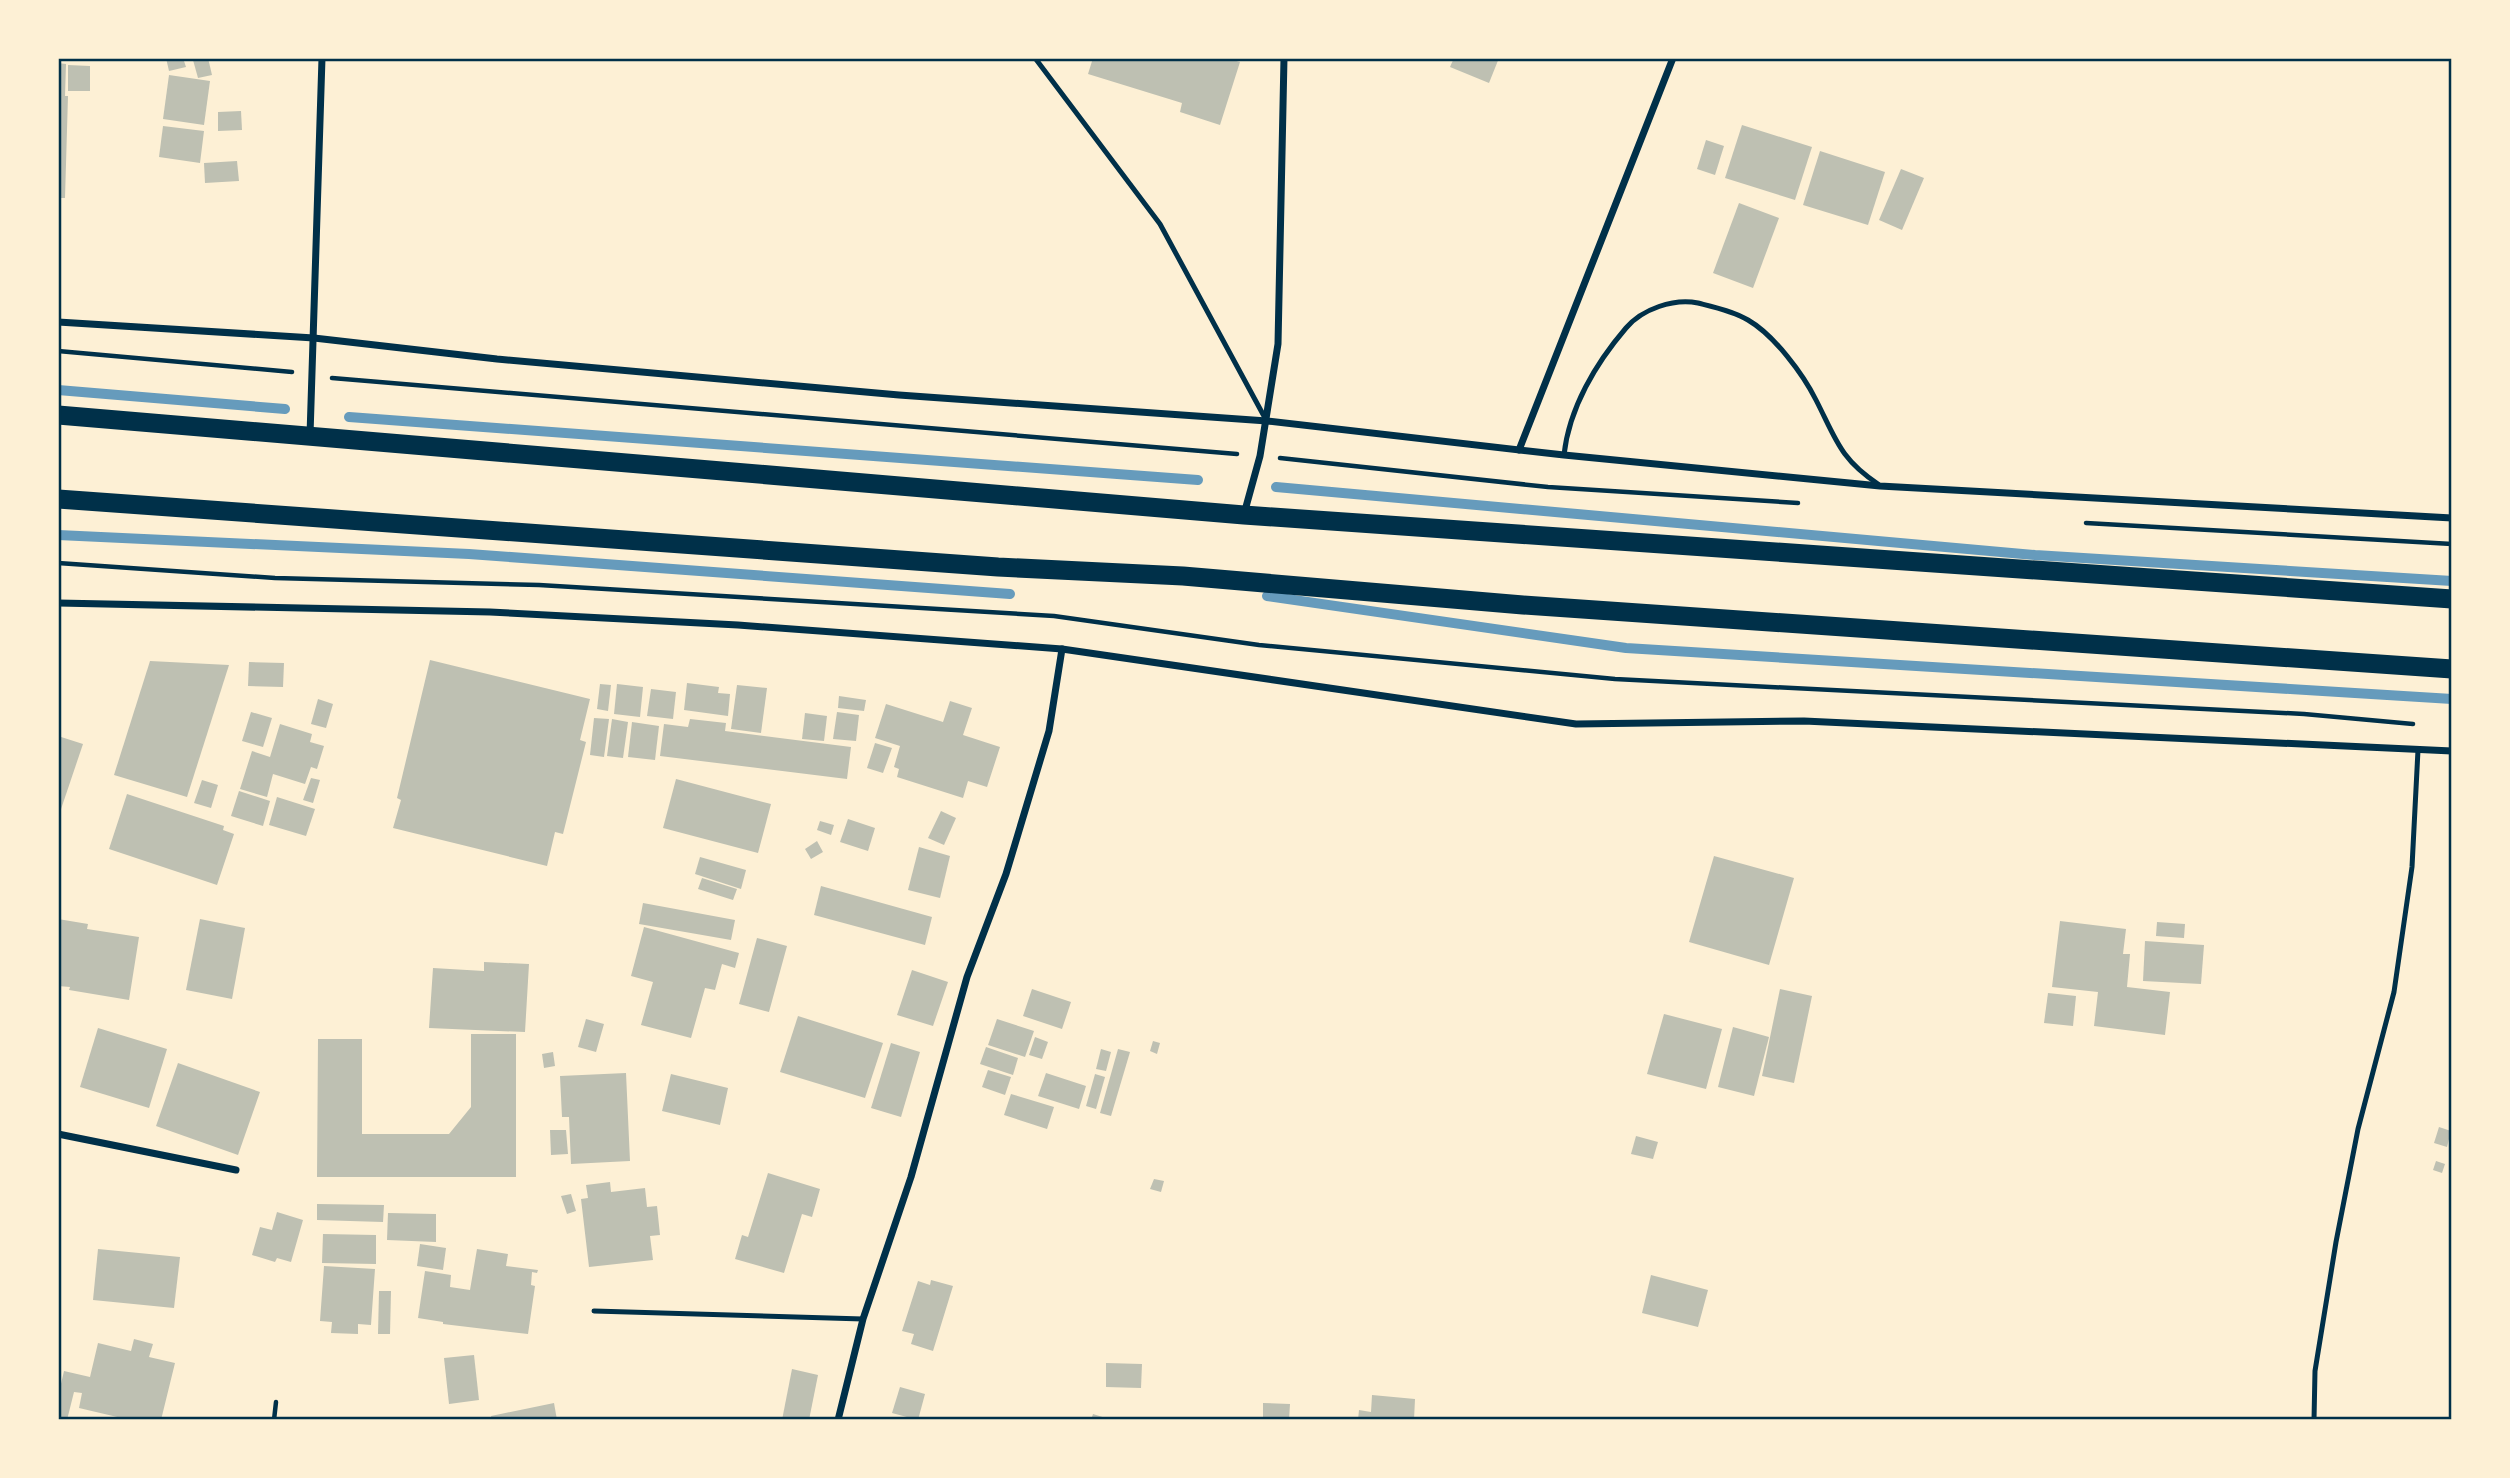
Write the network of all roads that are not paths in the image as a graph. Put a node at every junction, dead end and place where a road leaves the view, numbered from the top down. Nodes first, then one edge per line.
1 (322, 58) edge
2 (1035, 58) edge
3 (1284, 58) edge
4 (1673, 58) edge
5 (58, 322) edge
6 (314, 338) junction
7 (58, 415) edge
8 (1267, 421) junction
9 (310, 435) junction
10 (1520, 450) junction
11 (1564, 455) junction
12 (1880, 486) junction
13 (58, 499) edge
14 (1244, 514) junction
15 (2452, 518) edge
16 (2452, 599) edge
17 (58, 603) edge
18 (1062, 649) junction
19 (2452, 669) edge
20 (2418, 750) junction
21 (2452, 751) edge
22 (58, 1134) edge
23 (236, 1170) dead end
24 (594, 1311) dead end
25 (863, 1319) junction
26 (838, 1420) edge
27 (2315, 1420) edge

1 - 6 street
2 - 8 lane
3 - 8 street
4 - 10 street
5 - 6 street
6 - 8 street
6 - 9 street
7 - 9 highway
8 - 10 street
8 - 14 street
9 - 14 highway
10 - 11 street
11 - 12 street
11 - 12 lane
12 - 15 street
13 - 19 highway
14 - 16 highway
17 - 18 street
18 - 20 street
18 - 25 street
20 - 21 street
20 - 27 lane
22 - 23 street
24 - 25 lane
25 - 26 street

